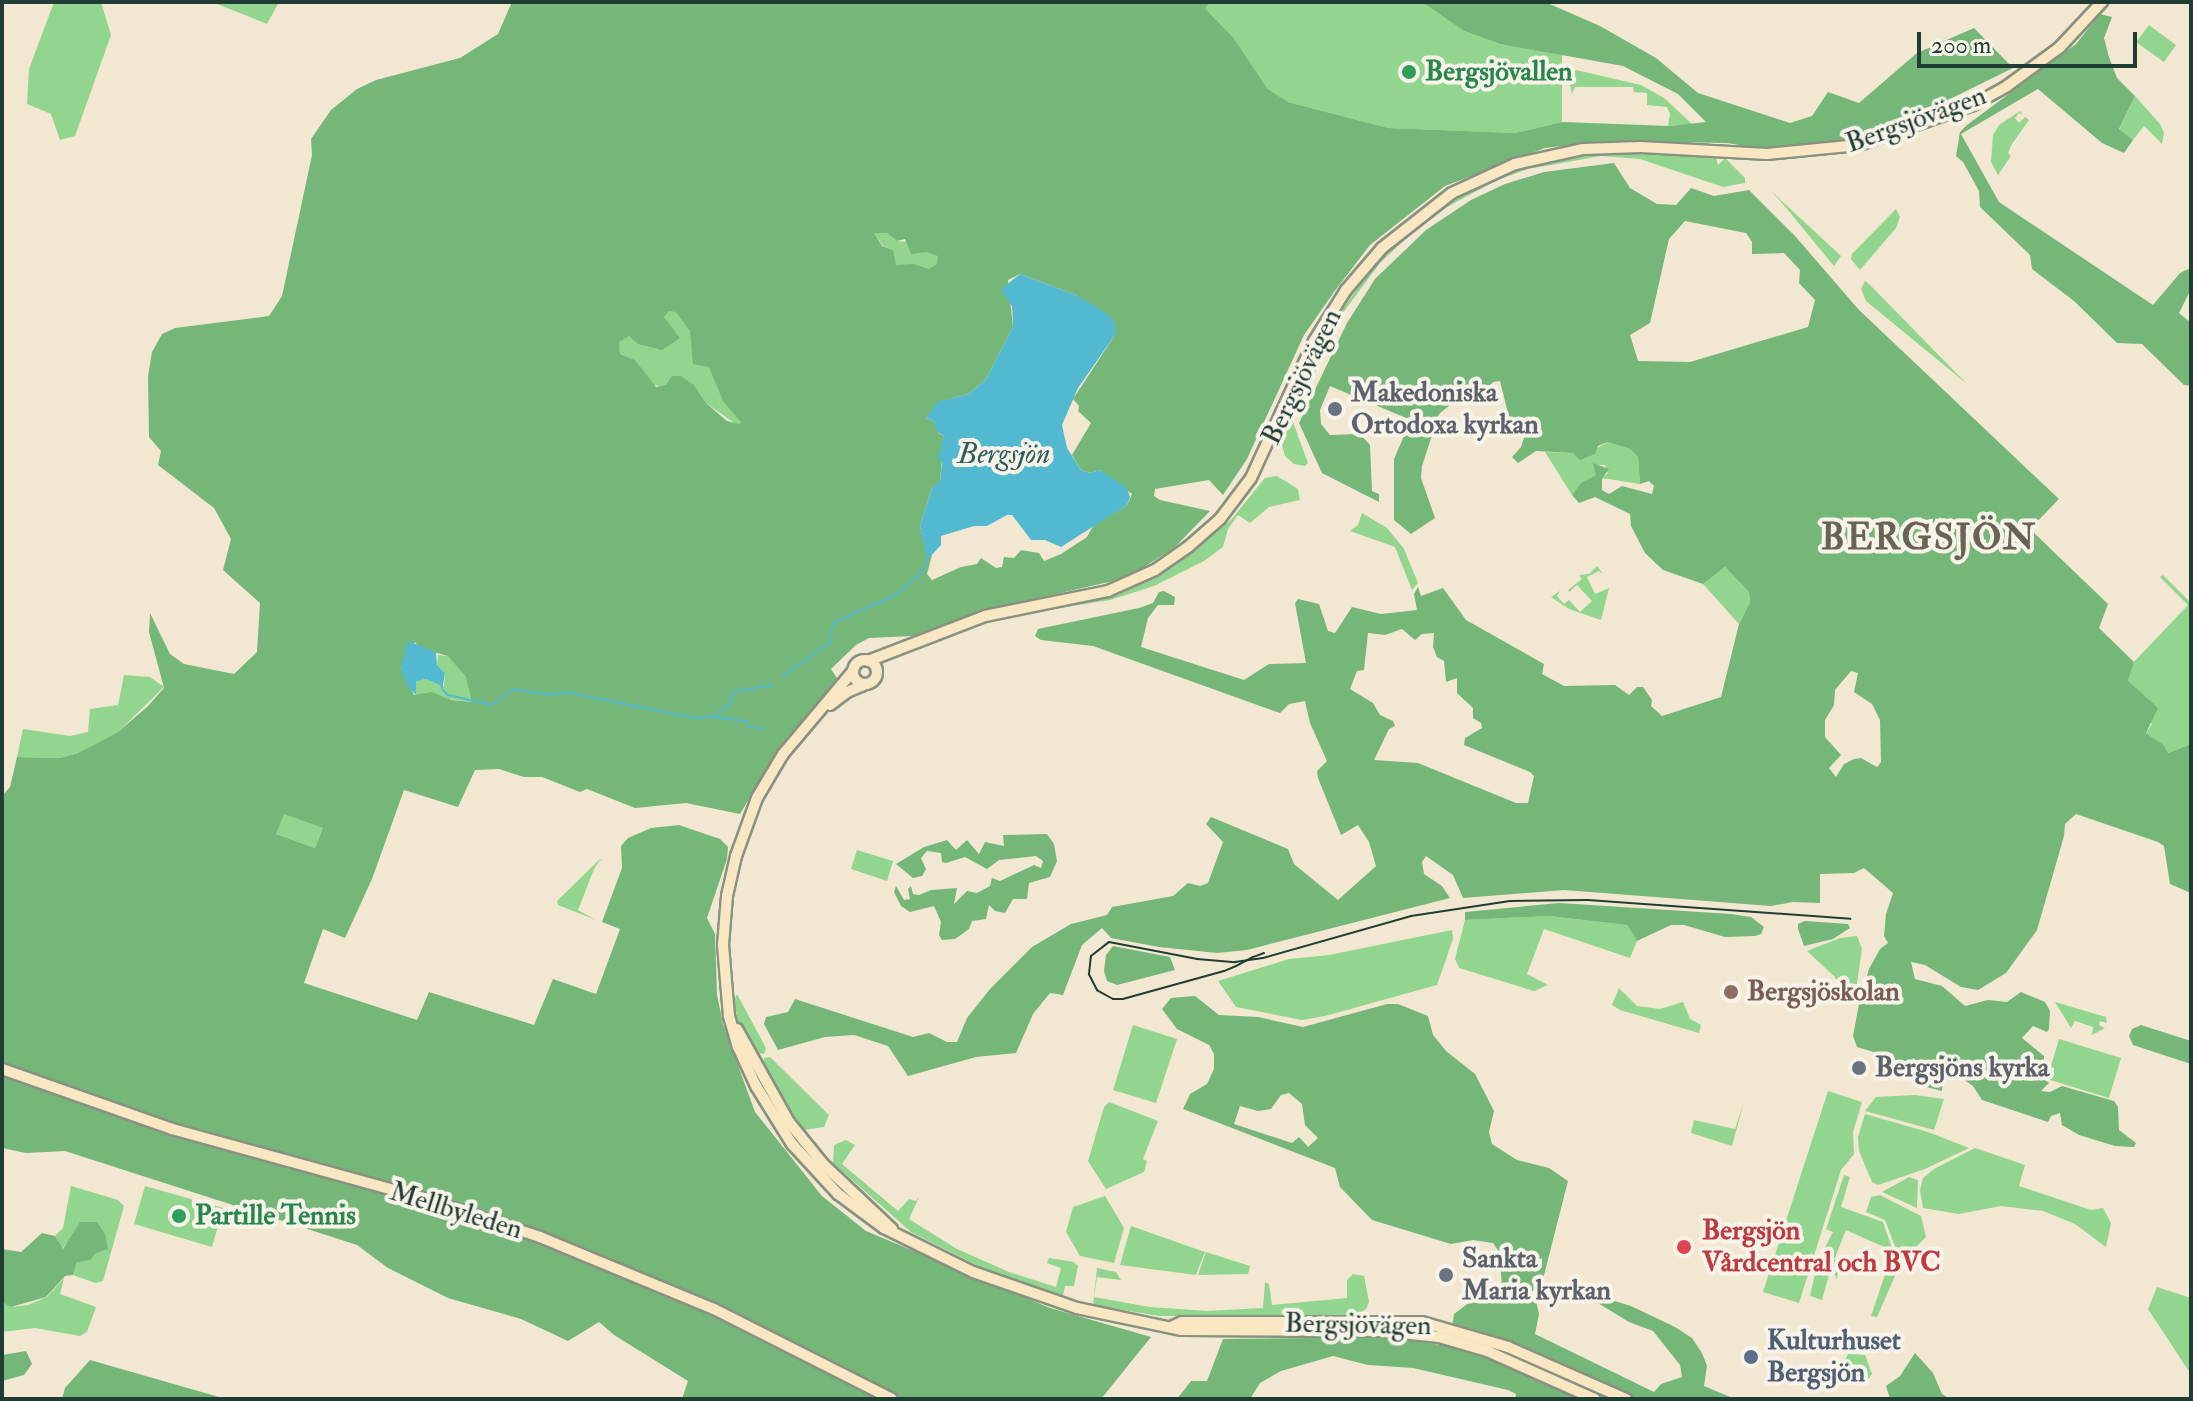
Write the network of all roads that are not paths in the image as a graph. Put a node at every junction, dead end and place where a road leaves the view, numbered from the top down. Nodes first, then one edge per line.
1 (2102, 2) edge
2 (903, 649) junction
3 (868, 661) junction
4 (853, 671) junction
5 (877, 674) junction
6 (866, 684) junction
7 (2, 1069) edge
8 (892, 1229) junction
9 (1173, 1326) junction
10 (892, 1399) edge
11 (1595, 1399) edge
12 (1626, 1399) edge

1 - 2 street, Bergsjövägen
2 - 3 street, Bergsjövägen
2 - 5 street, Bergsjövägen
3 - 4 street, Bergsjövägen
3 - 5 street
4 - 6 street
4 - 8 street, Bergsjövägen
5 - 6 street, Bergsjövägen
6 - 8 street, Bergsjövägen
7 - 10 street, Mellbyleden
8 - 9 street, Bergsjövägen
9 - 11 street, Bergsjövägen
9 - 12 street, Bergsjövägen

